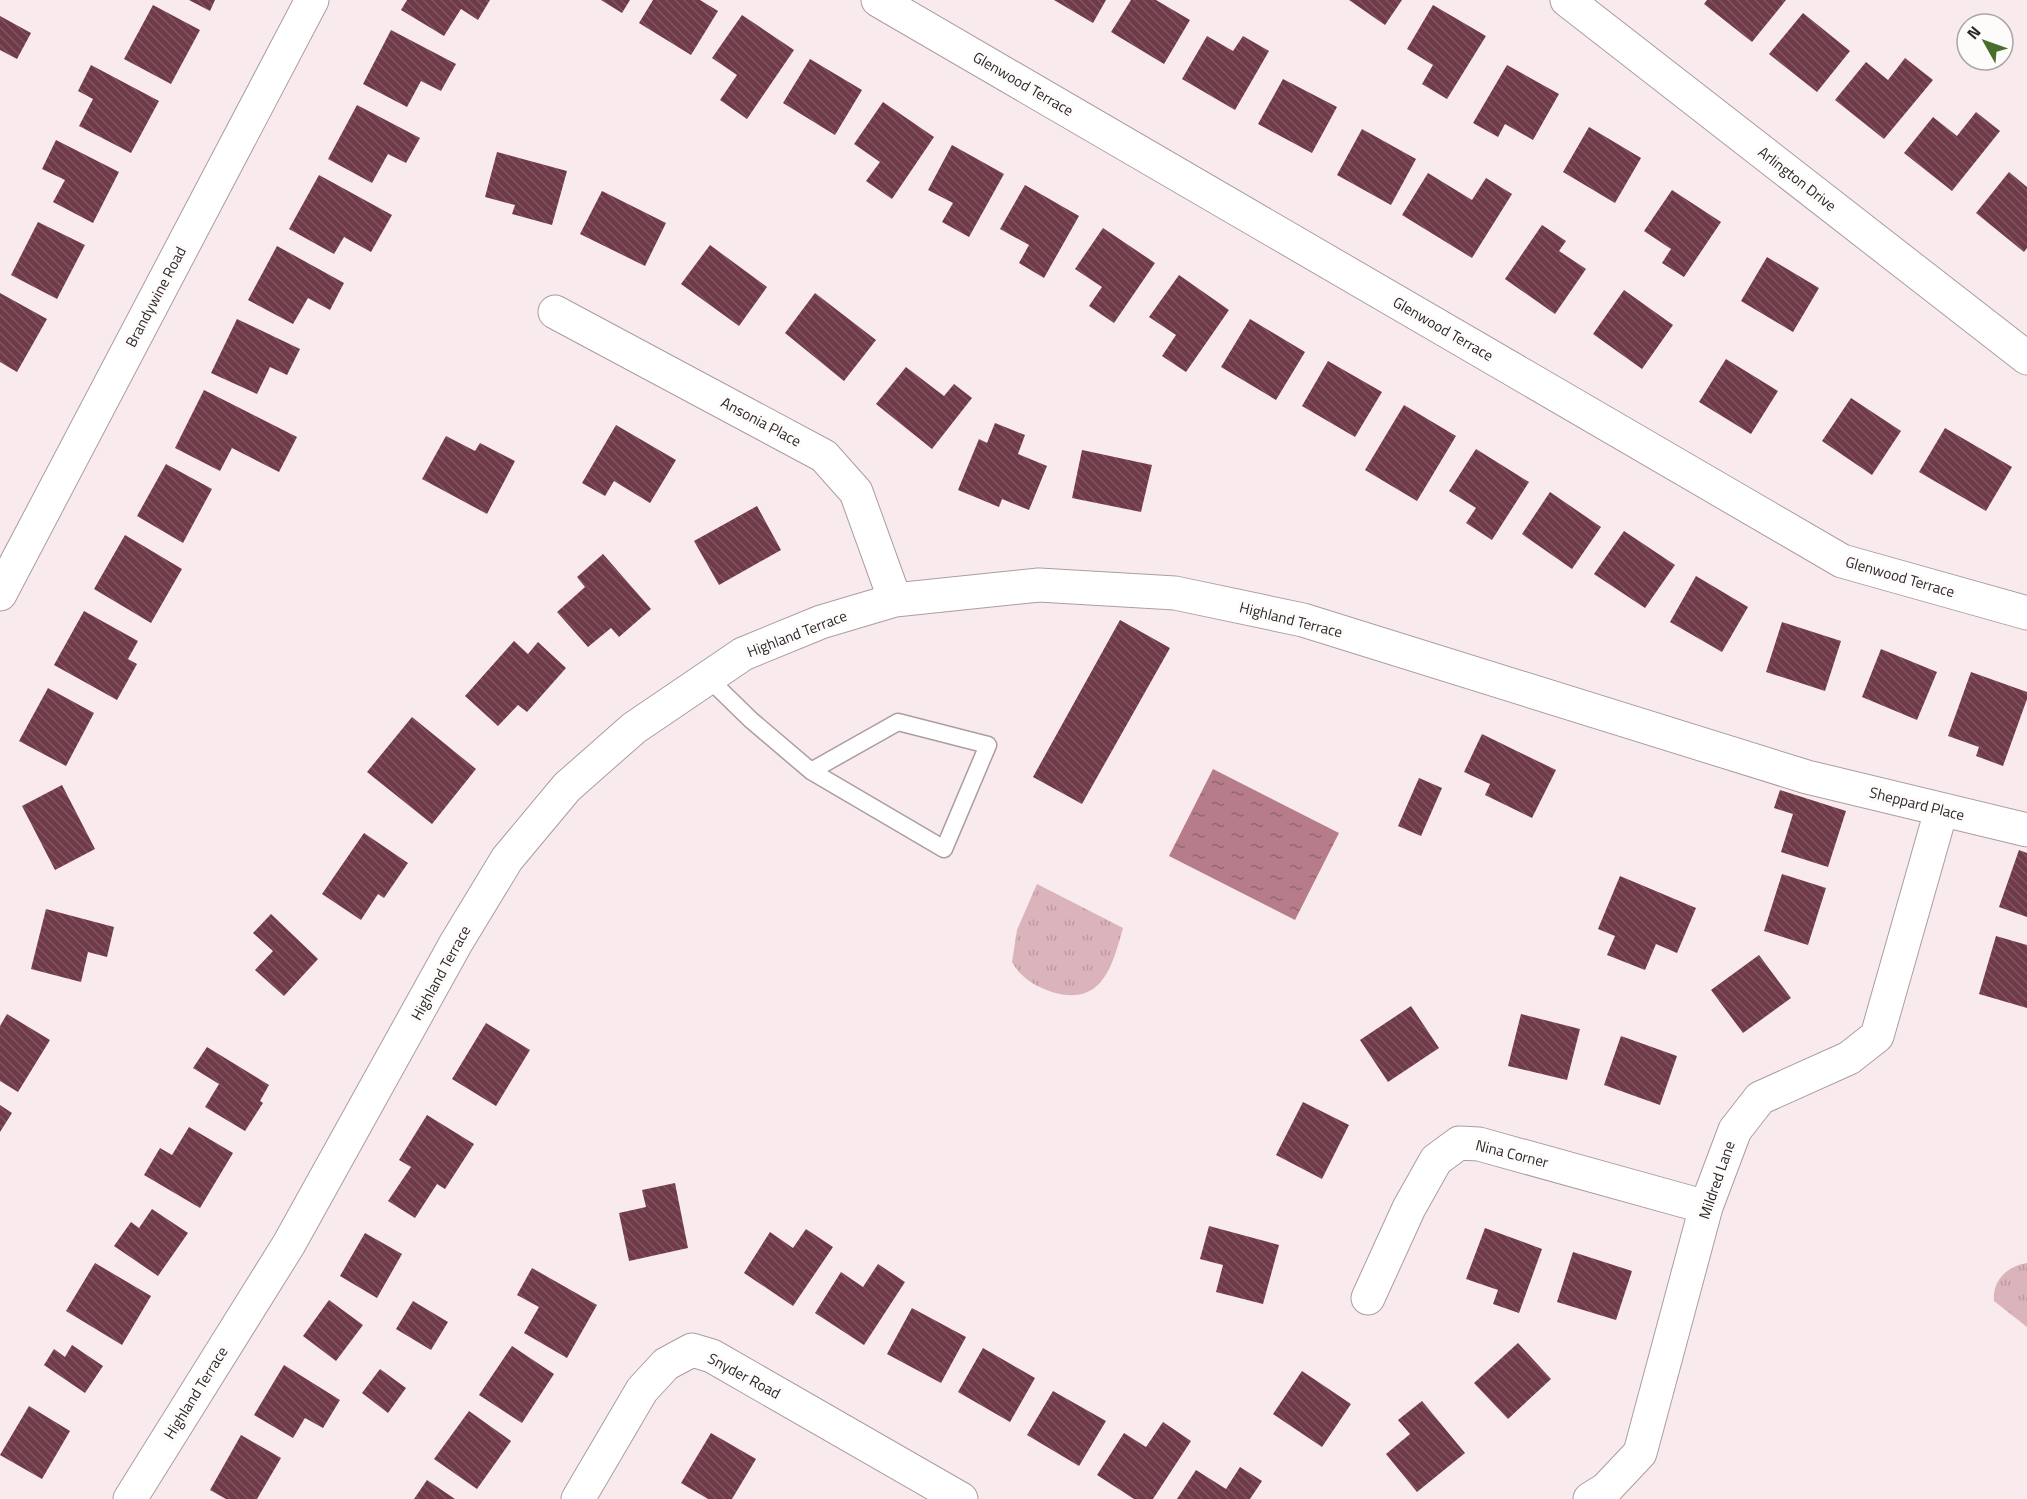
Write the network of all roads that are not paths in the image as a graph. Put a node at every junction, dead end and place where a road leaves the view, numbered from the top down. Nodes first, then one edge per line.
1 (312, 0) edge
2 (878, 0) edge
3 (1567, 0) edge
4 (555, 312) dead end
5 (2027, 358) edge
6 (0, 594) edge
7 (895, 600) junction
8 (2027, 613) edge
9 (708, 678) junction
10 (811, 771) junction
11 (1807, 777) joint
12 (1941, 811) junction
13 (2027, 830) edge
14 (1706, 1207) junction
15 (1368, 1298) dead end
16 (130, 1499) edge
17 (578, 1499) edge
18 (961, 1499) edge
19 (1590, 1499) edge

1 - 6 street, Brandywine Road
2 - 8 street, Glenwood Terrace
3 - 5 street, Arlington Drive
4 - 7 street, Ansonia Place
7 - 9 street, Highland Terrace
7 - 11 street, Highland Terrace
9 - 10 lane
9 - 16 street, Highland Terrace
10 - 10 lane
11 - 12 street, Sheppard Place
12 - 13 street, Sheppard Place
12 - 14 street, Mildred Lane
14 - 15 street, Nina Corner
14 - 19 street, Mildred Lane
17 - 18 street, Snyder Road

